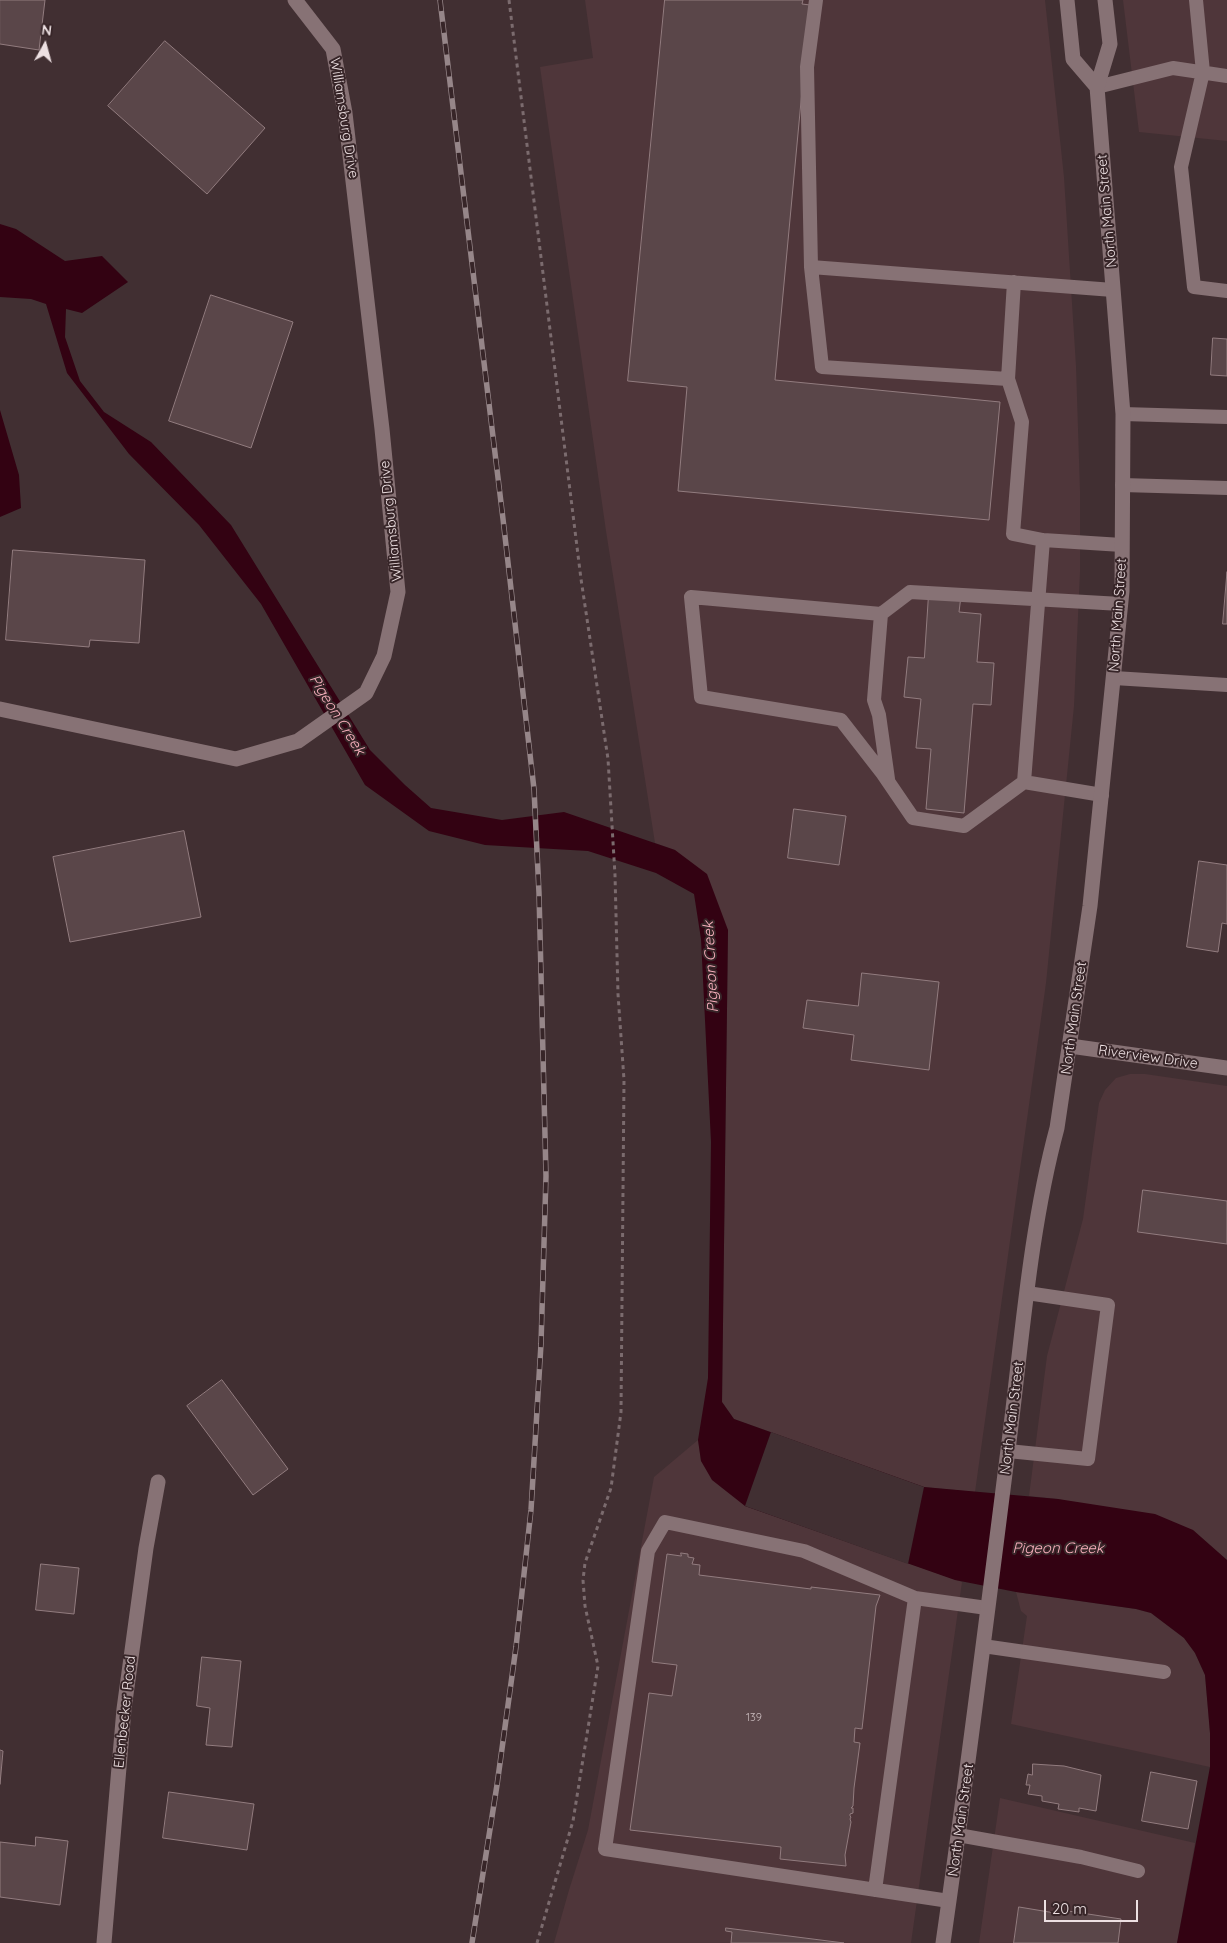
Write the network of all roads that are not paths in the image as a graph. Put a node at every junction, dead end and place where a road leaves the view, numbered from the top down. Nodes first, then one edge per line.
1 (295, 0) edge
2 (816, 0) edge
3 (1067, 0) edge
4 (1105, 0) edge
5 (1196, 0) edge
6 (1203, 72) junction
7 (1227, 76) edge
8 (1097, 87) junction
9 (811, 267) junction
10 (1014, 282) junction
11 (1113, 290) junction
12 (1227, 291) edge
13 (1008, 378) junction
14 (1123, 414) junction
15 (1227, 417) edge
16 (1122, 486) junction
17 (1227, 488) edge
18 (1043, 540) junction
19 (1122, 545) junction
20 (1038, 600) junction
21 (1121, 604) junction
22 (881, 614) junction
23 (1114, 678) junction
24 (1227, 685) edge
25 (0, 709) edge
26 (888, 782) junction
27 (1024, 782) junction
28 (1102, 795) junction
29 (1070, 1046) junction
30 (1227, 1068) edge
31 (1027, 1293) junction
32 (1008, 1451) junction
33 (158, 1482) dead end
34 (915, 1598) junction
35 (987, 1608) junction
36 (982, 1646) junction
37 (1164, 1672) dead end
38 (958, 1835) junction
39 (1138, 1871) dead end
40 (875, 1890) junction
41 (949, 1902) junction
42 (104, 1943) edge
43 (943, 1943) edge

1 - 25 main road, Williamsburg Drive
2 - 9 lane
3 - 8 main road
4 - 8 main road, North Main Street
5 - 6 lane
6 - 7 lane
6 - 8 lane
6 - 12 lane
8 - 11 main road, North Main Street
9 - 10 lane
9 - 13 lane
10 - 11 lane
10 - 13 lane
11 - 14 main road, North Main Street
13 - 18 lane
14 - 15 lane
14 - 16 main road, North Main Street
16 - 17 lane
16 - 19 main road, North Main Street
18 - 19 lane
18 - 20 lane
19 - 21 main road, North Main Street
20 - 21 lane
20 - 22 lane
20 - 27 lane
21 - 23 main road, North Main Street
22 - 26 lane
22 - 26 lane
23 - 24 lane
23 - 28 main road, North Main Street
26 - 27 lane
27 - 28 lane
28 - 29 main road, North Main Street
29 - 30 main road, Riverview Drive
29 - 31 main road, North Main Street
31 - 32 main road, North Main Street
31 - 32 lane
32 - 35 main road, North Main Street
33 - 42 main road, Ellenbecker Road
34 - 35 lane
34 - 40 lane
34 - 40 lane
35 - 36 main road, North Main Street
36 - 37 lane
36 - 38 main road, North Main Street
38 - 39 lane
38 - 41 main road, North Main Street
40 - 41 lane
41 - 43 main road, North Main Street

